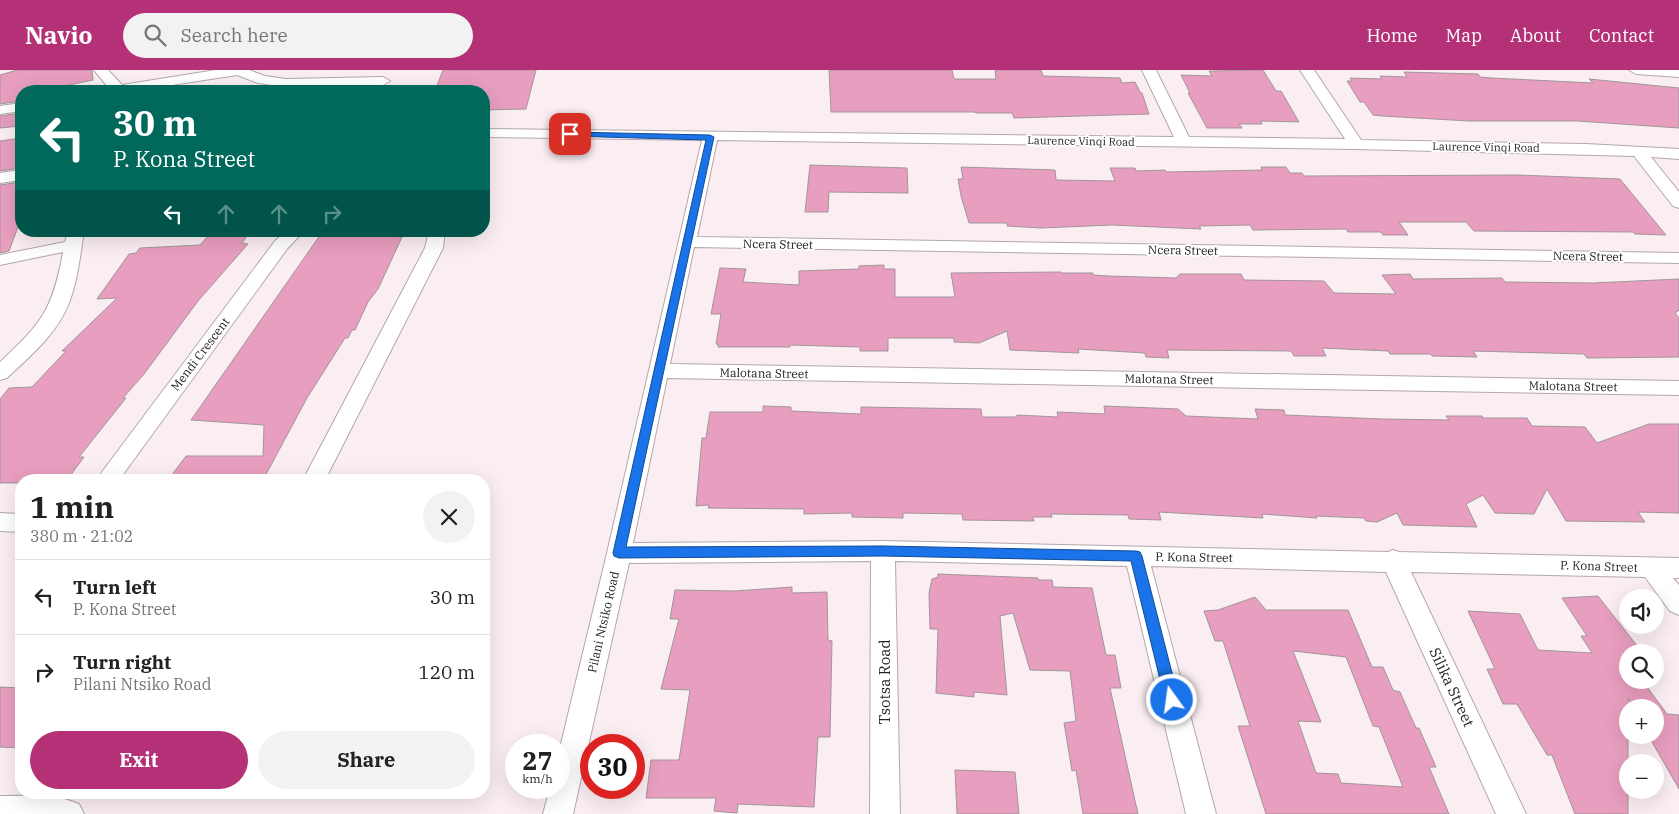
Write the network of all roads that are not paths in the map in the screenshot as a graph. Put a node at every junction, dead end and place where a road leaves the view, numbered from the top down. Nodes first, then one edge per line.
1 (101, 70) edge
2 (240, 70) edge
3 (1149, 70) edge
4 (1306, 70) edge
5 (1636, 70) edge
6 (1679, 73) edge
7 (384, 81) edge
8 (110, 85) edge
9 (176, 85) edge
10 (15, 108) edge
11 (0, 110) edge
12 (490, 133) edge
13 (710, 137) junction
14 (1184, 142) junction
15 (1356, 144) junction
16 (1638, 151) junction
17 (1679, 154) edge
18 (15, 176) edge
19 (0, 178) edge
20 (1679, 203) edge
21 (290, 237) edge
22 (436, 237) edge
23 (75, 238) edge
24 (687, 242) junction
25 (1679, 258) edge
26 (0, 260) edge
27 (658, 371) junction
28 (0, 373) edge
29 (1679, 388) edge
30 (111, 474) edge
31 (317, 474) edge
32 (0, 522) edge
33 (15, 523) edge
34 (883, 551) junction
35 (619, 553) junction
36 (1136, 556) junction
37 (1393, 560) junction
38 (1651, 567) junction
39 (1679, 568) edge
40 (1679, 604) edge
41 (0, 810) edge
42 (69, 814) edge
43 (558, 814) edge
44 (885, 814) edge
45 (1200, 814) edge
46 (1511, 814) edge

1 - 8 street
2 - 7 street
2 - 9 street
3 - 14 street
4 - 15 street
5 - 6 street
10 - 11 street
12 - 13 street, Laurence Vinqi Road
13 - 14 street, Laurence Vinqi Road
13 - 24 street, Pilani Ntsiko Road
14 - 15 street, Laurence Vinqi Road
15 - 16 street, Laurence Vinqi Road
16 - 17 street, Laurence Vinqi Road
16 - 20 street
18 - 19 street
21 - 30 street, Mendi Crescent
22 - 31 street
23 - 26 street
23 - 28 street
24 - 25 street, Ncera Street
24 - 27 street, Pilani Ntsiko Road
27 - 29 street, Malotana Street
27 - 35 street, Pilani Ntsiko Road
32 - 33 street
34 - 35 street, P. Kona Street
34 - 36 street, P. Kona Street
34 - 44 street, Tsotsa Road
35 - 43 street, Pilani Ntsiko Road
36 - 37 street, P. Kona Street
36 - 45 street
37 - 38 street, P. Kona Street
37 - 46 street, Silika Street
38 - 39 street, P. Kona Street
38 - 40 street
41 - 42 street

